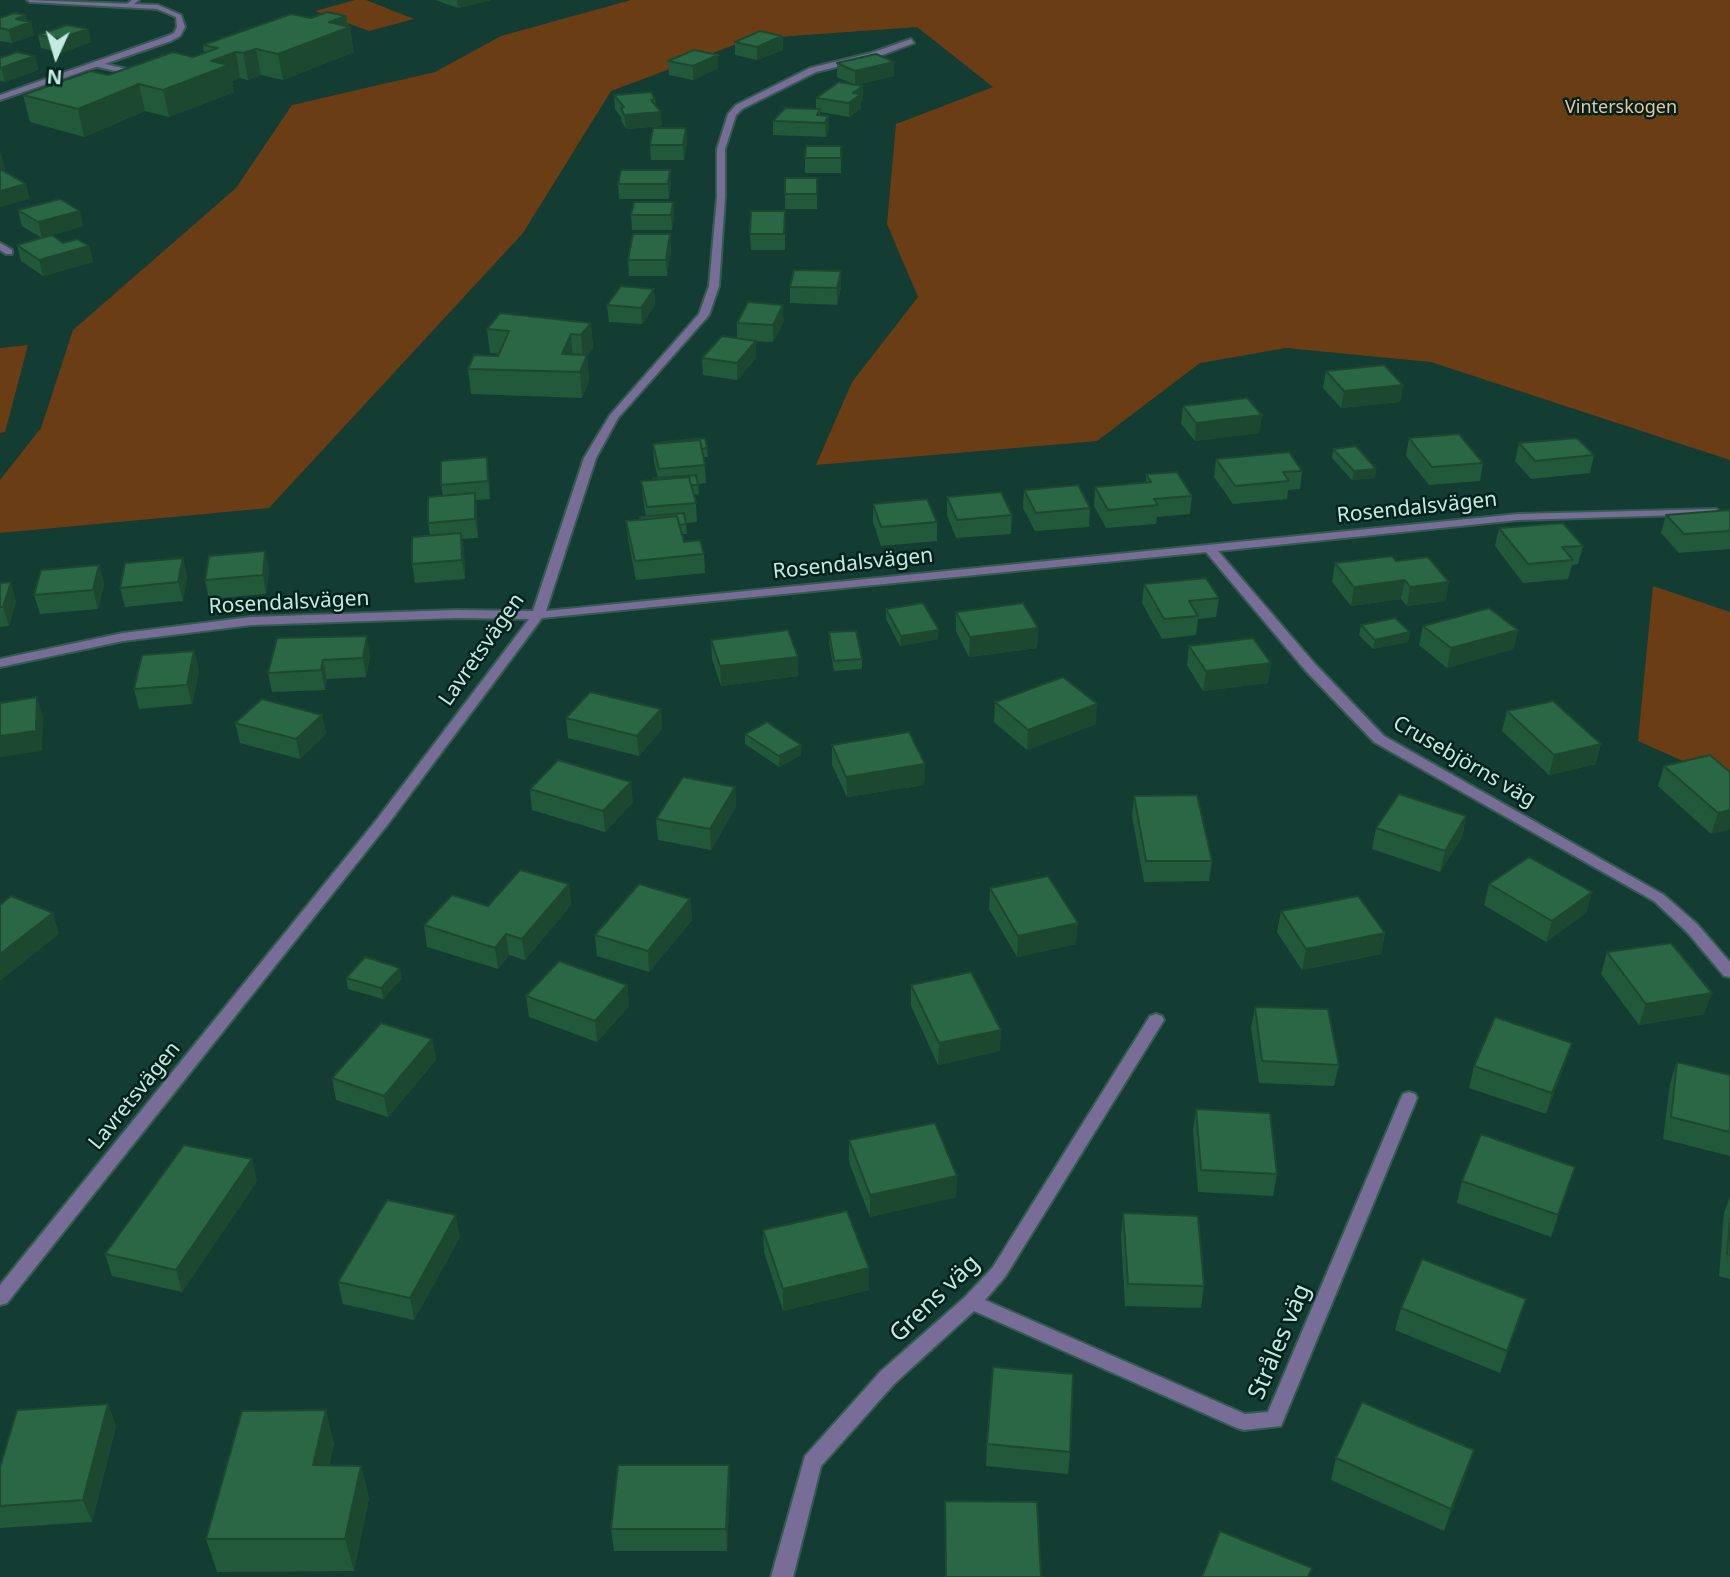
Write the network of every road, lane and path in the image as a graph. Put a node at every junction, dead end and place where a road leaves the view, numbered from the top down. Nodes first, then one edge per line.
1 (30, 0) edge
2 (132, 2) edge
3 (911, 41) dead end
4 (97, 64) junction
5 (67, 75) junction
6 (80, 78) edge
7 (143, 83) edge
8 (0, 98) edge
9 (1712, 511) edge
10 (1210, 549) junction
11 (538, 615) junction
12 (0, 663) edge
13 (1730, 972) edge
14 (1156, 1020) dead end
15 (1409, 1098) dead end
16 (0, 1298) edge
17 (972, 1302) junction
18 (782, 1577) edge

1 - 2 street
2 - 4 street
3 - 11 street, Lavretsvägen
4 - 5 street
4 - 7 street
5 - 6 street
5 - 8 street
9 - 10 street, Rosendalsvägen
10 - 11 street, Rosendalsvägen
10 - 13 street, Crusebjörns väg
11 - 12 street, Rosendalsvägen
11 - 16 street, Lavretsvägen
14 - 17 street, Grens väg
15 - 17 street, Stråles väg
17 - 18 street, Grens väg

